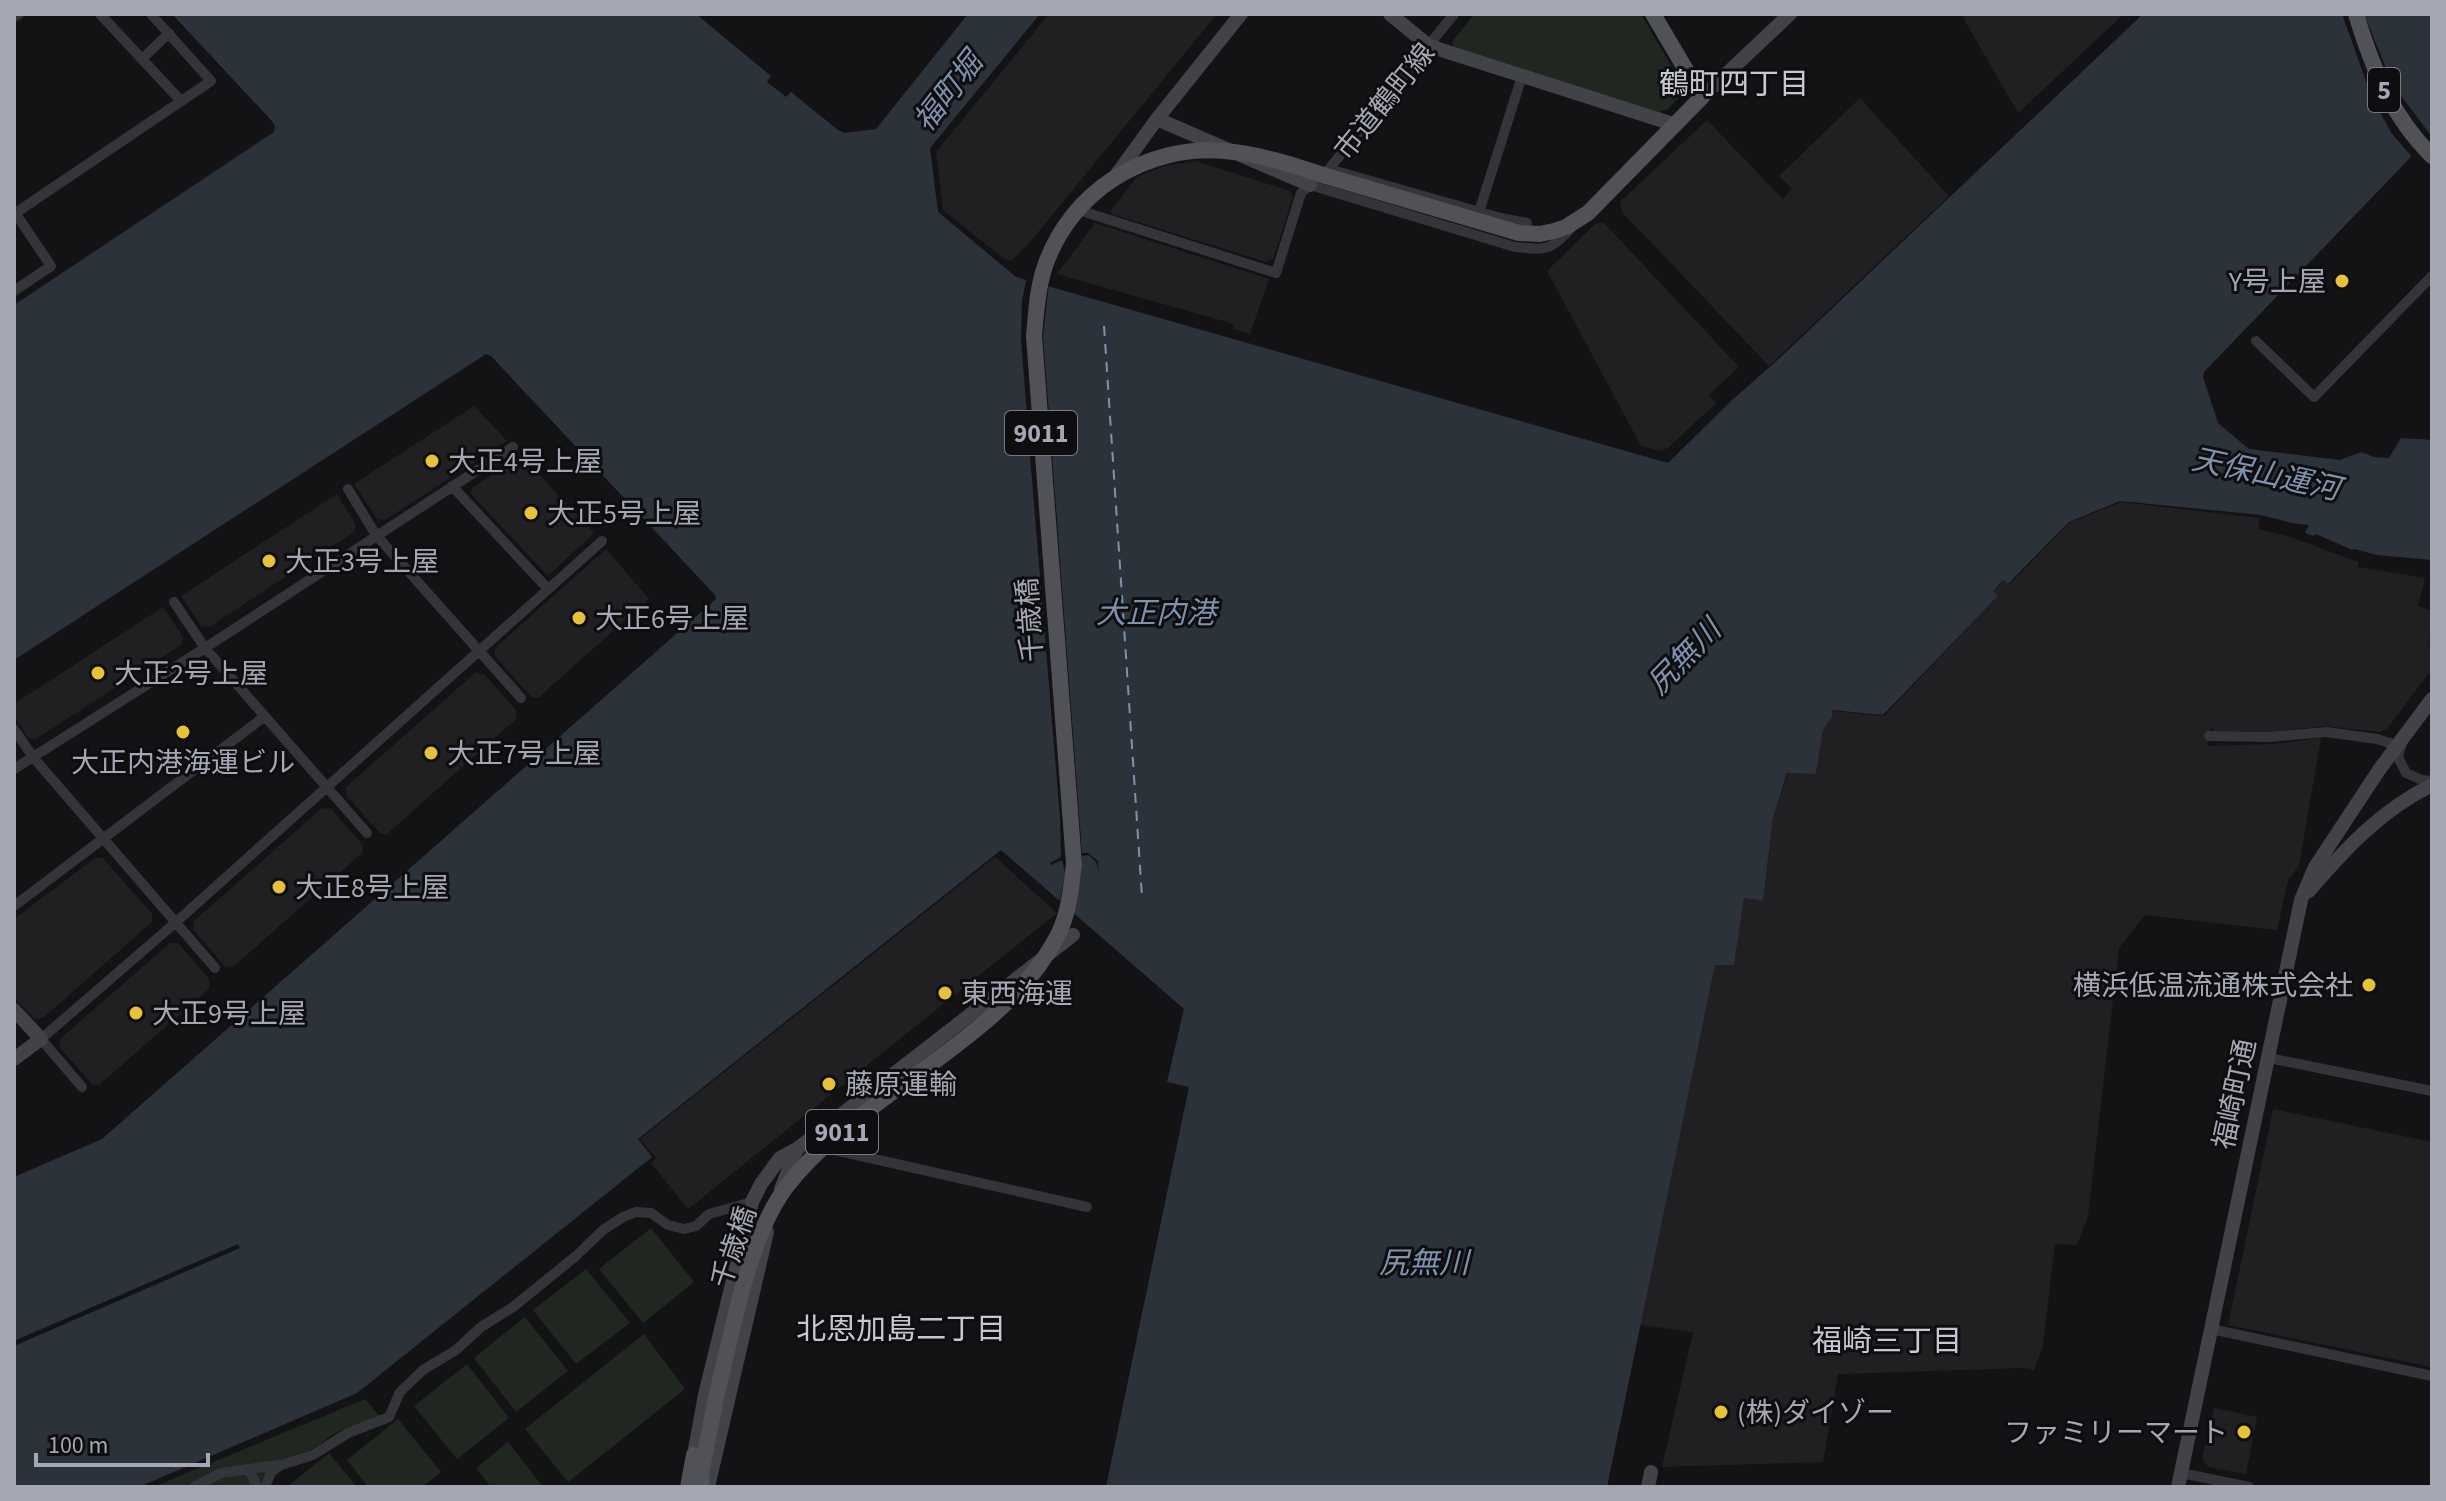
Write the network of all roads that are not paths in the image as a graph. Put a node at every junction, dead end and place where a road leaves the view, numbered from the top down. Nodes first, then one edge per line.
1 (100, 14) edge
2 (151, 14) edge
3 (1241, 14) edge
4 (1390, 14) edge
5 (1454, 14) edge
6 (1653, 14) edge
7 (1790, 14) edge
8 (2356, 14) edge
9 (169, 33) junction
10 (1429, 46) junction
11 (142, 59) junction
12 (1522, 76) junction
13 (1702, 97) junction
14 (181, 101) junction
15 (1157, 119) junction
16 (1673, 124) junction
17 (2432, 156) edge
18 (1329, 169) junction
19 (1310, 185) junction
20 (14, 212) edge
21 (1085, 212) joint
22 (1479, 212) junction
23 (1578, 221) junction
24 (1533, 229) junction
25 (2432, 276) edge
26 (14, 291) edge
27 (2256, 341) dead end
28 (513, 447) dead end
29 (452, 486) junction
30 (348, 489) dead end
31 (376, 535) junction
32 (602, 541) dead end
33 (548, 589) junction
34 (174, 602) dead end
35 (205, 648) junction
36 (480, 650) junction
37 (521, 698) dead end
38 (2432, 699) edge
39 (264, 717) junction
40 (14, 729) edge
41 (2209, 736) dead end
42 (2401, 739) junction
43 (33, 757) junction
44 (14, 769) edge
45 (2432, 783) edge
46 (326, 787) junction
47 (367, 833) dead end
48 (103, 838) junction
49 (2301, 900) junction
50 (14, 906) edge
51 (175, 923) junction
52 (1073, 935) dead end
53 (215, 968) dead end
54 (14, 1010) edge
55 (41, 1039) junction
56 (2269, 1058) junction
57 (14, 1059) edge
58 (82, 1087) dead end
59 (2432, 1091) edge
60 (800, 1146) junction
61 (752, 1202) junction
62 (1087, 1207) dead end
63 (770, 1219) junction
64 (2211, 1329) junction
65 (2432, 1376) edge
66 (711, 1422) junction
67 (695, 1449) junction
68 (281, 1465) junction
69 (249, 1469) junction
70 (2180, 1480) edge
71 (194, 1487) edge
72 (257, 1487) edge
73 (265, 1487) edge
74 (688, 1487) edge
75 (705, 1487) edge
76 (2249, 1487) edge

1 - 11 street
2 - 9 street
3 - 15 street
4 - 10 street
5 - 10 street, 市道鶴町線
6 - 13 main road
7 - 13 street
8 - 17 main road, 5
9 - 11 street
9 - 14 street
10 - 12 street
10 - 18 street, 市道鶴町線
11 - 14 street
12 - 16 street
12 - 22 street
13 - 16 main road
14 - 20 street
15 - 19 street
15 - 21 street
16 - 23 main road
18 - 19 street, 市道鶴町線
18 - 22 street
19 - 21 street
19 - 23 street
20 - 26 street
22 - 24 street
23 - 24 main road
24 - 66 main road, 千歳橋 / 9011, bridge
25 - 27 street
28 - 29 street
29 - 31 street
29 - 33 street
30 - 31 street
31 - 35 street
31 - 36 street
32 - 33 street
33 - 36 street
34 - 35 street
35 - 39 street
35 - 43 street
36 - 37 street
36 - 46 street
38 - 42 street, 福崎町通
39 - 46 street
39 - 48 street
40 - 43 street
41 - 42 street
42 - 45 street
42 - 49 street, 福崎町通
43 - 44 street
43 - 48 street
45 - 49 street
46 - 47 street
46 - 51 street
48 - 50 street
48 - 51 street
49 - 56 street, 福崎町通
51 - 53 street
51 - 55 street
52 - 60 street
54 - 55 street
55 - 57 street
55 - 58 street
56 - 59 street
56 - 64 street, 福崎町通
60 - 61 street
60 - 62 street
60 - 63 street
61 - 63 street
61 - 67 street
61 - 68 street
63 - 75 street
64 - 65 street
64 - 70 street, 福崎町通
66 - 67 main road
66 - 75 main road, 千歳橋
67 - 74 main road
68 - 69 street
68 - 73 street
69 - 71 street
69 - 72 street
70 - 76 street

